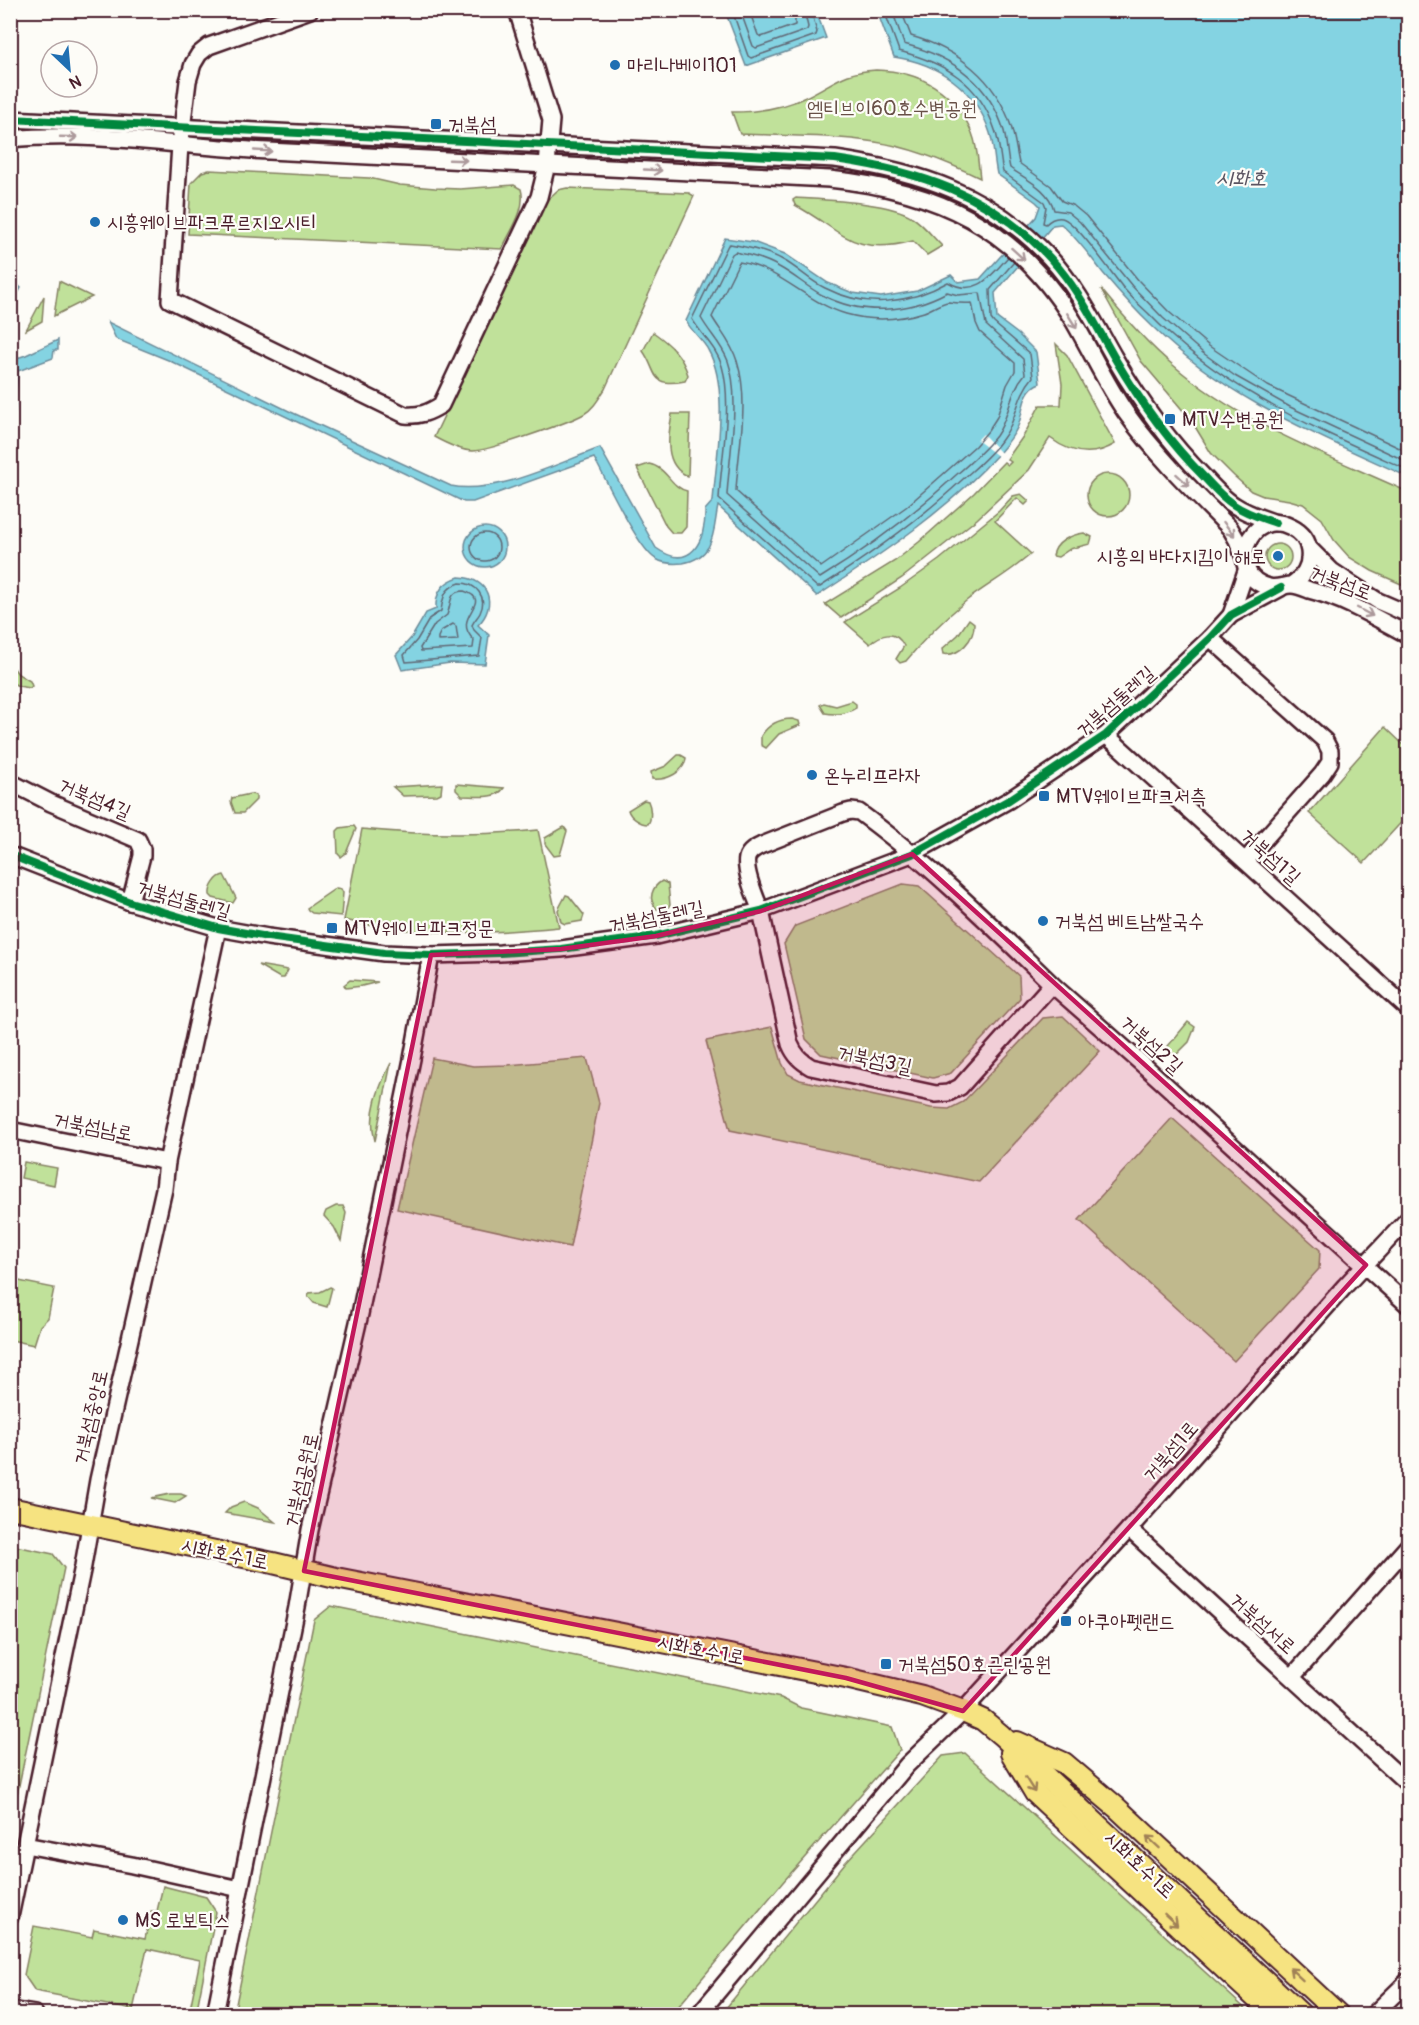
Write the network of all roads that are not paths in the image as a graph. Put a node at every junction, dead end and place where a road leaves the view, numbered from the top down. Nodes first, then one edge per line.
1 (310, 10) edge
2 (517, 10) edge
3 (10, 119) edge
4 (182, 127) junction
5 (10, 139) edge
6 (180, 145) junction
7 (549, 146) junction
8 (547, 165) junction
9 (1276, 523) junction
10 (1309, 548) junction
11 (1245, 563) junction
12 (1286, 587) junction
13 (1408, 614) edge
14 (1231, 615) junction
15 (1408, 635) edge
16 (1210, 638) junction
17 (1106, 735) junction
18 (10, 782) edge
19 (912, 854) junction
20 (10, 855) edge
21 (1245, 861) junction
22 (130, 902) junction
23 (761, 911) junction
24 (218, 928) junction
25 (431, 955) junction
26 (1052, 984) junction
27 (1406, 1000) edge
28 (10, 1130) edge
29 (167, 1162) junction
30 (1408, 1219) edge
31 (1365, 1265) junction
32 (1408, 1305) edge
33 (10, 1508) edge
34 (91, 1525) junction
35 (1129, 1529) junction
36 (1408, 1546) edge
37 (304, 1571) junction
38 (1292, 1677) junction
39 (963, 1711) junction
40 (1001, 1735) junction
41 (1408, 1784) edge
42 (25, 1845) junction
43 (240, 1889) junction
44 (10, 1917) edge
45 (1408, 1981) edge
46 (10, 2010) edge
47 (1287, 2010) edge
48 (35, 2014) edge
49 (215, 2014) edge
50 (699, 2014) edge
51 (1338, 2014) edge
52 (1374, 2014) edge

1 - 4 street
2 - 7 street
3 - 4 street
4 - 6 street
4 - 7 street
5 -> 6 street
6 -> 8 street
6 - 8 street
7 - 8 street
7 - 9 street
8 -> 11 street
9 - 10 street
9 - 11 street
10 - 12 street
10 - 13 street, 거북섬로
11 - 12 street
11 - 14 street
12 - 14 street
12 -> 15 street, 거북섬로
14 - 16 street, 거북섬둘레길
16 - 17 street, 거북섬둘레길
16 - 21 street
17 - 19 street, 거북섬둘레길
17 - 21 street, 거북섬1길
18 - 22 street, 거북섬4길
19 - 23 street, 거북섬둘레길
19 - 23 street, 거북섬3길
19 - 26 street, 거북섬2길
20 - 22 street, 거북섬둘레길
21 - 27 street, 거북섬1길
22 - 24 street, 거북섬둘레길
23 - 25 street, 거북섬둘레길
23 - 26 street, 거북섬3길
24 - 25 street, 거북섬둘레길
24 - 29 street, 거북섬중앙로
25 - 37 street, 거북섬공원로
26 - 31 street, 거북섬2길
28 - 29 street, 거북섬남로
29 - 34 street, 거북섬중앙로
30 - 31 street, 거북섬1로
31 - 32 street, 거북섬2길
31 - 35 street, 거북섬1로
33 - 34 main road, 시화호수1로
34 - 37 main road, 시화호수1로
34 - 42 street, 거북섬중앙로
35 - 38 street, 거북섬서로
35 - 39 street, 거북섬1로
36 - 38 street, 거북섬서로
37 - 39 main road, 시화호수1로
37 - 43 street, 거북섬공원로
38 - 41 street
39 - 40 main road, 시화호수1로
39 - 50 street, 거북섬1로
40 - 47 main road, 시화호수1로
51 -> 40 main road
42 - 43 street
42 - 44 street, 거북섬중앙로
43 - 49 street, 거북섬공원로
45 - 52 street
46 - 48 street

